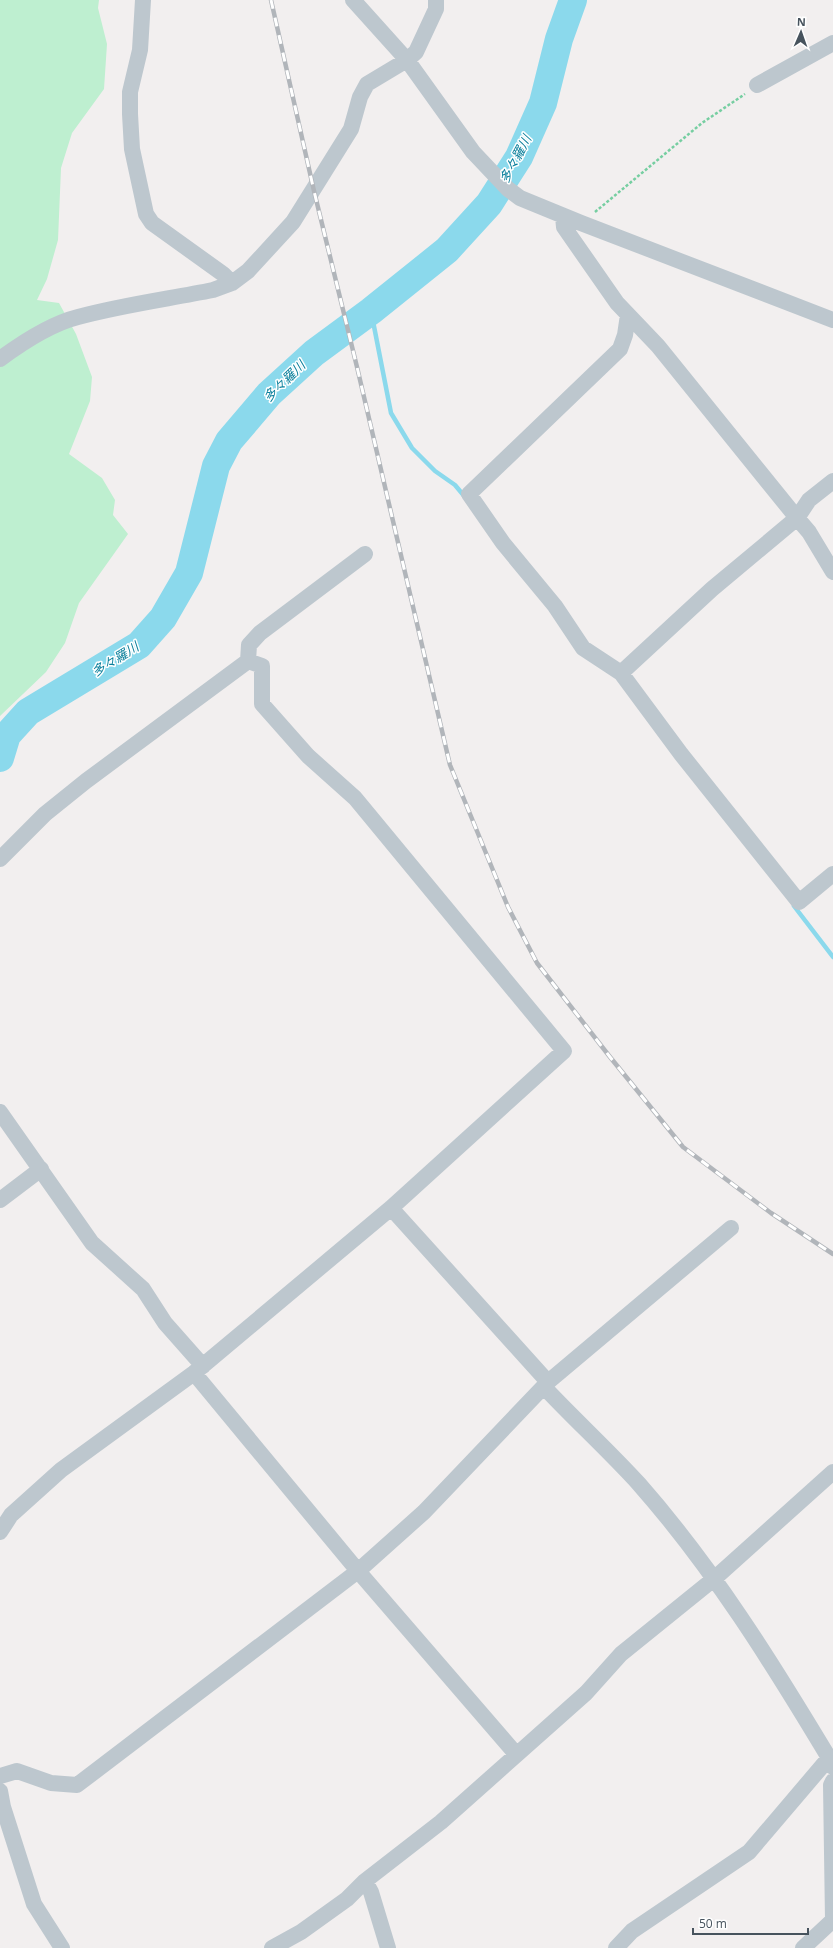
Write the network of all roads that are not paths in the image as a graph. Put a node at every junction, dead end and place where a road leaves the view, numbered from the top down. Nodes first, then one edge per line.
1 (143, 0) edge
2 (353, 0) edge
3 (436, 0) edge
4 (833, 43) edge
5 (407, 60) junction
6 (758, 85) road end
7 (563, 216) junction
8 (232, 282) junction
9 (628, 315) junction
10 (833, 320) edge
11 (0, 359) edge
12 (833, 481) edge
13 (797, 518) junction
14 (365, 554) dead end
15 (833, 572) edge
16 (248, 661) junction
17 (621, 673) junction
18 (0, 859) edge
19 (833, 874) edge
20 (0, 1112) edge
21 (41, 1169) junction
22 (0, 1200) edge
23 (391, 1208) junction
24 (730, 1228) dead end
25 (199, 1370) junction
26 (546, 1385) junction
27 (833, 1472) edge
28 (0, 1532) edge
29 (358, 1572) junction
30 (715, 1578) junction
31 (516, 1754) junction
32 (830, 1754) edge
33 (0, 1776) edge
34 (833, 1781) edge
35 (0, 1791) edge
36 (365, 1881) junction
37 (62, 1948) edge
38 (272, 1948) edge
39 (388, 1948) edge
40 (616, 1948) edge
41 (803, 1948) edge

1 - 8 street
2 - 5 street
3 - 5 street
4 - 6 street
5 - 7 street
5 - 8 street
7 - 9 street
7 - 10 street
8 - 11 street
9 - 13 street
9 - 17 street
12 - 13 street
13 - 15 street
13 - 17 street
14 - 16 street
16 - 18 street
16 - 23 street
17 - 19 street
20 - 21 street
21 - 22 street
21 - 25 street
23 - 25 street
23 - 26 street
24 - 26 street
25 - 28 street
25 - 29 street
26 - 29 street
26 - 30 street
27 - 30 street
29 - 31 street
29 - 33 street
30 - 31 street
30 - 32 street
31 - 36 street
32 - 40 street
34 - 41 street
35 - 37 street
36 - 38 street
36 - 39 street

